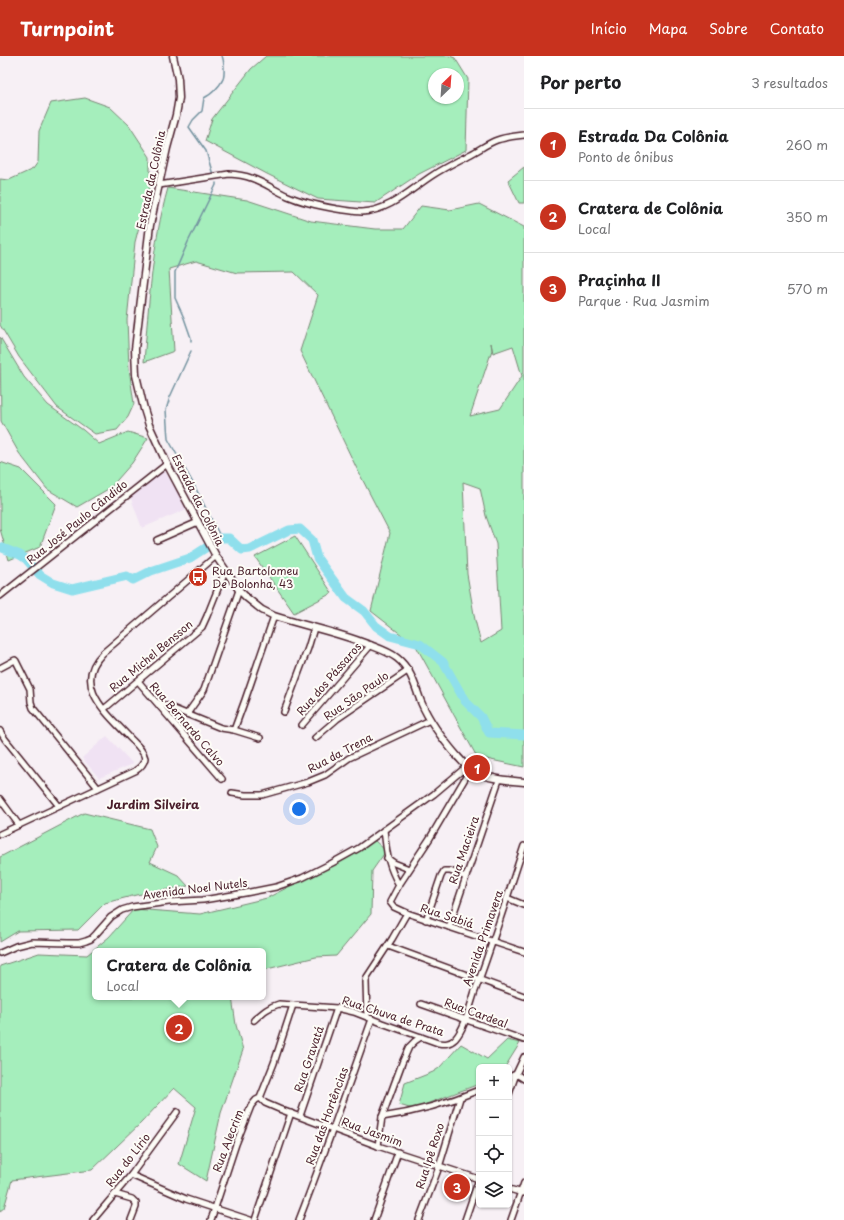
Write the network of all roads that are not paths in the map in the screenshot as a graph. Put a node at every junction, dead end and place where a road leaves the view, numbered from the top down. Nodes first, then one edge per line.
1 (173, 56) edge
2 (524, 135) edge
3 (159, 185) junction
4 (167, 464) junction
5 (198, 522) junction
6 (157, 540) dead end
7 (216, 556) junction
8 (225, 571) junction
9 (239, 590) junction
10 (0, 596) edge
11 (274, 616) junction
12 (314, 628) junction
13 (371, 645) junction
14 (0, 668) edge
15 (409, 670) junction
16 (138, 682) junction
17 (156, 702) junction
18 (104, 709) junction
19 (284, 712) dead end
20 (187, 714) junction
21 (430, 720) junction
22 (302, 725) dead end
23 (234, 730) junction
24 (0, 731) edge
25 (260, 738) dead end
26 (315, 738) dead end
27 (468, 769) junction
28 (222, 779) dead end
29 (499, 780) junction
30 (524, 782) edge
31 (98, 788) junction
32 (232, 793) dead end
33 (0, 800) edge
34 (59, 806) junction
35 (19, 825) junction
36 (384, 830) junction
37 (0, 834) edge
38 (524, 846) edge
39 (387, 858) junction
40 (522, 859) edge
41 (409, 870) junction
42 (466, 877) junction
43 (399, 885) junction
44 (507, 898) junction
45 (524, 905) edge
46 (407, 913) junction
47 (426, 920) junction
48 (449, 927) junction
49 (492, 941) junction
50 (388, 946) junction
51 (524, 952) edge
52 (0, 953) edge
53 (479, 980) junction
54 (524, 996) edge
55 (422, 1004) dead end
56 (293, 1005) junction
57 (337, 1008) junction
58 (370, 1018) junction
59 (254, 1020) dead end
60 (465, 1020) junction
61 (457, 1036) joint
62 (420, 1037) junction
63 (524, 1040) edge
64 (524, 1057) edge
65 (516, 1074) junction
66 (512, 1076) edge
67 (524, 1079) edge
68 (512, 1085) edge
69 (476, 1091) edge
70 (260, 1098) junction
71 (460, 1098) junction
72 (177, 1112) dead end
73 (291, 1113) junction
74 (300, 1116) junction
75 (382, 1117) junction
76 (332, 1128) junction
77 (378, 1146) junction
78 (398, 1152) junction
79 (439, 1167) junction
80 (131, 1175) junction
81 (476, 1178) edge
82 (524, 1183) edge
83 (476, 1188) edge
84 (512, 1190) edge
85 (522, 1193) edge
86 (115, 1194) junction
87 (215, 1208) junction
88 (93, 1220) edge
89 (131, 1220) edge
90 (210, 1220) edge
91 (250, 1220) edge
92 (256, 1220) edge
93 (299, 1220) edge
94 (374, 1220) edge
95 (419, 1220) edge
96 (465, 1220) edge
97 (511, 1220) edge

1 - 3 main road, Estrada da Colônia
2 - 3 street
3 - 4 main road, Estrada da Colônia
4 - 5 main road, Estrada da Colônia
4 - 10 street, Rua José Paulo Cândido
5 - 6 street
5 - 7 main road, Estrada da Colônia
7 - 8 main road, Estrada da Colônia
7 - 18 street
8 - 9 main road, Estrada da Colônia
8 - 16 street, Rua Michel Bensson
9 - 11 main road, Estrada da Colônia
9 - 20 street
11 - 12 main road, Estrada da Colônia
11 - 23 street
12 - 13 main road, Estrada da Colônia
12 - 19 street
13 - 15 main road, Estrada da Colônia
13 - 22 street, Rua dos Pássaros
14 - 31 street
15 - 21 main road, Estrada da Colônia
15 - 26 street, Rua São Paulo
16 - 17 street, Rua Bernardo Calvo
16 - 18 street, Rua Michel Bensson
17 - 20 street
17 - 28 street, Rua Bernardo Calvo
18 - 31 street
20 - 23 street
21 - 27 main road, Estrada da Colônia
21 - 32 street, Rua da Trena
23 - 25 street
24 - 34 street
27 - 29 main road, Estrada da Colônia
27 - 36 street, Avenida Noel Nutels
27 - 41 street
29 - 30 main road, Estrada da Colônia
29 - 42 street, Rua Macieira
31 - 34 street
33 - 35 street
34 - 35 street
35 - 37 street
36 - 39 street
36 - 52 street, Avenida Noel Nutels
38 - 40 street, Avenida Primavera
39 - 41 street
39 - 43 street
40 - 44 street, Avenida Primavera
41 - 43 street
42 - 47 street
42 - 48 street, Rua Macieira
43 - 46 street, Rua Sabiá
44 - 45 street
44 - 49 street, Avenida Primavera
46 - 47 street, Rua Sabiá
46 - 50 street
47 - 48 street, Rua Sabiá
48 - 49 street, Rua Sabiá
49 - 51 street, Rua Sabiá
49 - 53 street, Avenida Primavera
50 - 53 street
50 - 58 street
53 - 54 street
53 - 60 street, Avenida Primavera
55 - 60 street, Rua Cardeal
56 - 57 street, Rua Chuva de Prata
56 - 59 street, Rua Chuva de Prata
56 - 70 street, Rua Alecrim
57 - 58 street, Rua Chuva de Prata
57 - 74 street, Rua Gravatá
58 - 62 street, Rua Chuva de Prata
58 - 76 street, Rua das Hortências
60 - 61 street, Avenida Primavera
60 - 63 street, Rua Cardeal
61 - 62 street, Rua Chuva de Prata
62 - 75 street
64 - 65 street
65 - 66 street
65 - 67 street
65 - 68 street
69 - 71 street
70 - 73 street, Rua Jasmim
70 - 87 street, Rua Alecrim
71 - 75 street
71 - 79 street, Rua Ipê Roxo
72 - 80 street, Rua do Lírio
73 - 74 street, Rua Jasmim
73 - 92 street
74 - 76 street, Rua Jasmim
75 - 77 street
76 - 77 street, Rua Jasmim
76 - 93 street, Rua das Hortências
77 - 78 street, Rua Jasmim
78 - 79 street, Rua Jasmim
78 - 94 street
79 - 81 street, Rua Jasmim
79 - 95 street, Rua Ipê Roxo
80 - 86 street, Rua do Lírio
80 - 87 street
82 - 85 street
83 - 96 street
84 - 85 street
85 - 97 street
86 - 88 street, Rua do Lírio
86 - 89 street
87 - 90 street, Rua Alecrim
87 - 91 street

